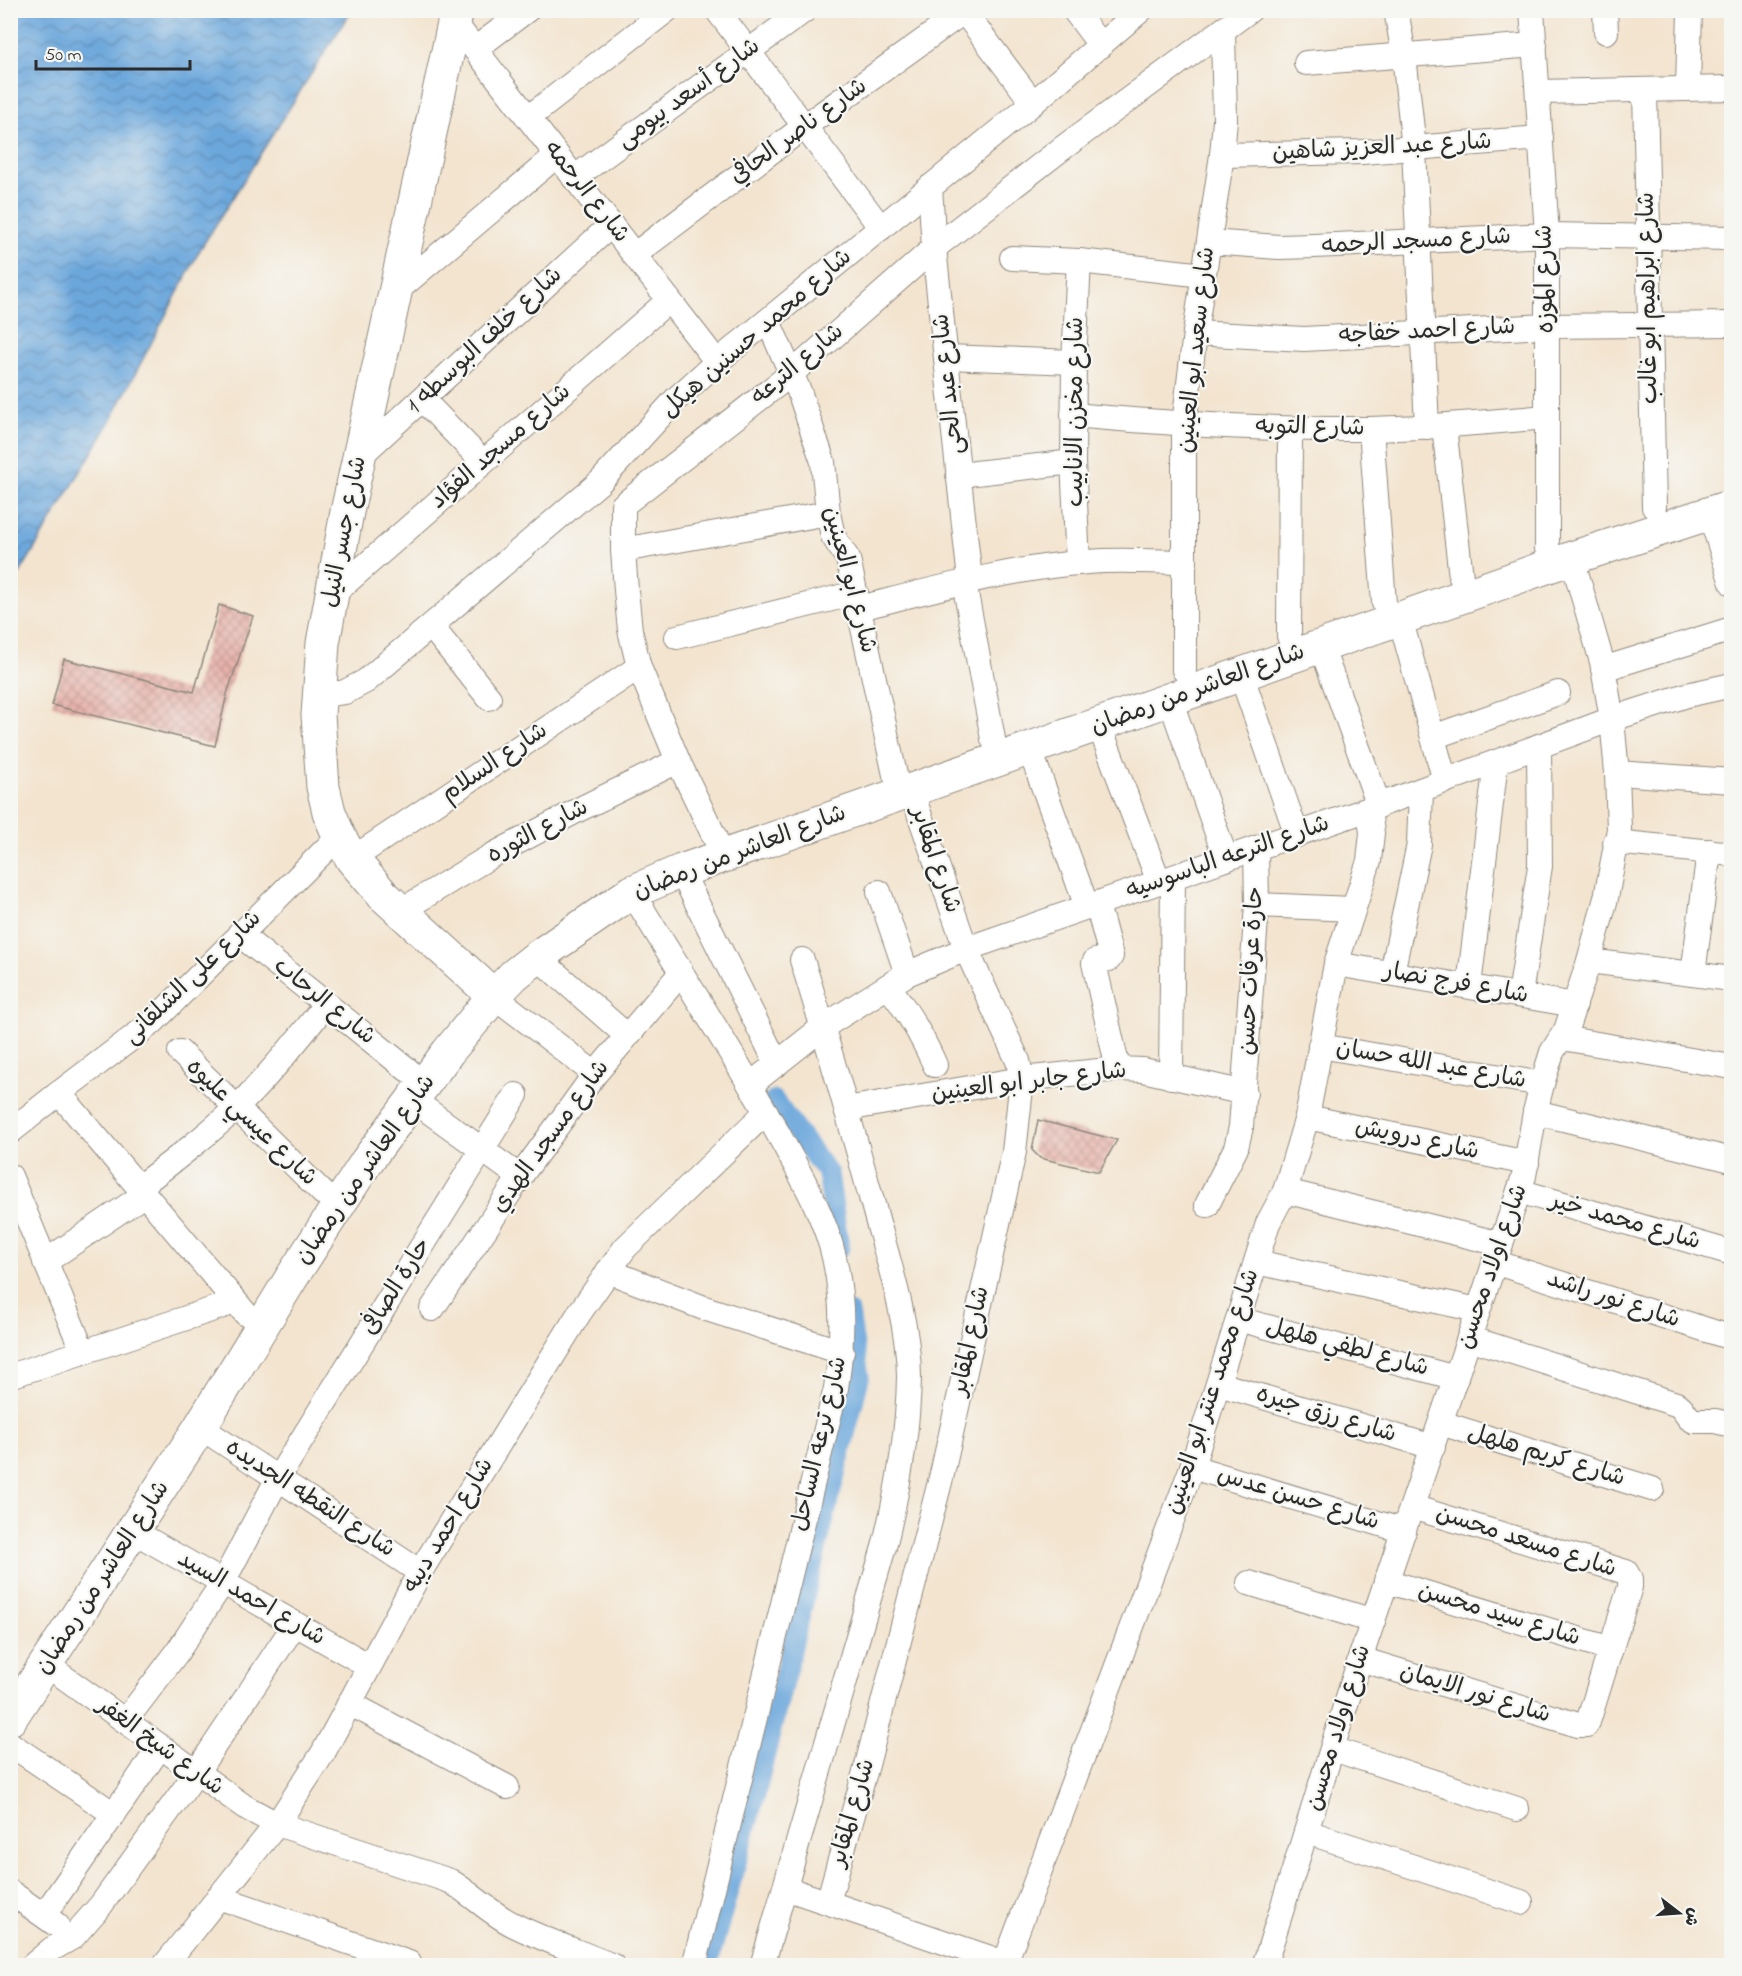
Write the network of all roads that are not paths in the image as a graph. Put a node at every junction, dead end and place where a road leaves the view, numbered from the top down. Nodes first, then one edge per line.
1 (527, 10) edge
2 (667, 10) edge
3 (717, 10) edge
4 (805, 10) edge
5 (1074, 10) edge
6 (1142, 10) edge
7 (1250, 10) edge
8 (1396, 10) edge
9 (1532, 10) edge
10 (1690, 10) edge
11 (964, 11) edge
12 (456, 16) edge
13 (1226, 22) edge
14 (1535, 45) junction
15 (1101, 46) junction
16 (475, 49) junction
17 (747, 51) junction
18 (1404, 55) junction
19 (1306, 63) dead end
20 (1731, 88) edge
21 (1688, 89) junction
22 (1645, 90) junction
23 (1538, 92) junction
24 (1034, 103) junction
25 (528, 118) junction
26 (805, 126) junction
27 (1541, 138) junction
28 (1414, 149) junction
29 (557, 155) junction
30 (1222, 155) junction
31 (574, 178) junction
32 (930, 187) junction
33 (611, 225) junction
34 (881, 228) junction
35 (1547, 236) junction
36 (1648, 237) junction
37 (1731, 238) edge
38 (1209, 242) junction
39 (1417, 242) junction
40 (934, 248) junction
41 (634, 255) junction
42 (1012, 258) dead end
43 (1079, 261) junction
44 (1204, 275) junction
45 (395, 292) junction
46 (669, 300) junction
47 (768, 321) junction
48 (1731, 324) edge
49 (1650, 325) junction
50 (1547, 326) junction
51 (1422, 332) junction
52 (1195, 333) junction
53 (946, 357) junction
54 (717, 362) junction
55 (1074, 362) junction
56 (791, 374) junction
57 (422, 399) junction
58 (1073, 415) junction
59 (1547, 417) junction
60 (1185, 425) junction
61 (1435, 426) junction
62 (1290, 429) junction
63 (1371, 429) junction
64 (359, 457) junction
65 (483, 462) junction
66 (1073, 462) junction
67 (958, 475) junction
68 (1731, 483) edge
69 (1654, 507) junction
70 (1720, 510) edge
71 (828, 513) junction
72 (623, 550) junction
73 (1560, 553) junction
74 (1185, 562) junction
75 (1078, 563) junction
76 (1461, 577) junction
77 (967, 581) junction
78 (1731, 583) edge
79 (332, 595) junction
80 (858, 600) junction
81 (1392, 611) junction
82 (431, 626) junction
83 (1731, 629) edge
84 (1289, 636) junction
85 (677, 637) dead end
86 (1321, 646) junction
87 (639, 668) junction
88 (1603, 669) junction
89 (1184, 670) junction
90 (1241, 674) junction
91 (1731, 685) edge
92 (1558, 693) dead end
93 (318, 696) junction
94 (489, 698) dead end
95 (1170, 699) junction
96 (1612, 719) junction
97 (1099, 725) junction
98 (1433, 737) junction
99 (993, 739) junction
100 (1539, 746) junction
101 (1030, 750) junction
102 (678, 761) junction
103 (1496, 762) junction
104 (1617, 773) junction
105 (1445, 781) junction
106 (1731, 781) edge
107 (903, 782) junction
108 (1421, 790) junction
109 (1374, 807) junction
110 (1297, 835) junction
111 (715, 838) junction
112 (1615, 842) junction
113 (345, 848) junction
114 (1256, 848) junction
115 (1720, 853) edge
116 (1226, 859) junction
117 (681, 872) junction
118 (1166, 880) junction
119 (632, 892) junction
120 (879, 892) dead end
121 (1092, 905) junction
122 (1257, 905) junction
123 (1353, 909) junction
124 (402, 910) junction
125 (239, 934) junction
126 (966, 949) junction
127 (537, 957) junction
128 (802, 960) dead end
129 (1589, 961) junction
130 (1336, 964) junction
131 (681, 973) junction
132 (1392, 973) junction
133 (1693, 974) junction
134 (1731, 979) edge
135 (897, 980) junction
136 (1469, 986) junction
137 (486, 989) junction
138 (1520, 995) junction
139 (326, 1004) junction
140 (1575, 1005) junction
141 (824, 1027) junction
142 (626, 1035) junction
143 (1562, 1038) junction
144 (1320, 1046) junction
145 (180, 1052) dead end
146 (777, 1064) junction
147 (934, 1065) dead end
148 (1731, 1067) edge
149 (1118, 1069) junction
150 (595, 1074) junction
151 (1171, 1077) junction
152 (1022, 1079) junction
153 (1542, 1084) junction
154 (410, 1085) junction
155 (750, 1085) junction
156 (59, 1093) junction
157 (1245, 1093) junction
158 (516, 1095) dead end
159 (236, 1108) junction
160 (846, 1109) junction
161 (766, 1112) junction
162 (1534, 1112) junction
163 (1307, 1117) junction
164 (10, 1132) edge
165 (483, 1150) junction
166 (1731, 1160) edge
167 (1527, 1163) junction
168 (10, 1176) edge
169 (520, 1177) junction
170 (142, 1190) junction
171 (1285, 1191) junction
172 (1519, 1191) junction
173 (323, 1193) junction
174 (1206, 1205) dead end
175 (18, 1217) edge
176 (1497, 1253) junction
177 (1731, 1253) edge
178 (45, 1262) junction
179 (1256, 1262) junction
180 (608, 1271) junction
181 (241, 1308) junction
182 (432, 1309) dead end
183 (1478, 1310) junction
184 (1238, 1319) junction
185 (1469, 1338) junction
186 (1731, 1338) edge
187 (83, 1352) junction
188 (842, 1352) junction
189 (10, 1376) edge
190 (1456, 1377) junction
191 (1219, 1384) junction
192 (1441, 1423) junction
193 (1731, 1425) edge
194 (200, 1427) junction
195 (1433, 1447) junction
196 (1192, 1467) junction
197 (278, 1478) junction
198 (1652, 1489) dead end
199 (1412, 1507) junction
200 (133, 1531) junction
201 (1404, 1531) junction
202 (420, 1572) junction
203 (1386, 1581) junction
204 (223, 1582) junction
205 (1249, 1583) dead end
206 (1373, 1621) junction
207 (295, 1624) junction
208 (1611, 1649) junction
209 (1360, 1659) junction
210 (47, 1665) junction
211 (369, 1666) junction
212 (10, 1680) edge
213 (350, 1703) junction
214 (10, 1719) edge
215 (125, 1721) junction
216 (10, 1744) edge
217 (160, 1747) junction
218 (1333, 1749) junction
219 (196, 1773) junction
220 (507, 1787) dead end
221 (1517, 1809) dead end
222 (114, 1814) junction
223 (277, 1824) junction
224 (1307, 1832) junction
225 (785, 1888) junction
226 (10, 1892) edge
227 (218, 1897) junction
228 (828, 1902) junction
229 (1521, 1902) dead end
230 (44, 1915) junction
231 (73, 1937) junction
232 (409, 1963) dead end
233 (1010, 1964) edge
234 (32, 1965) edge
235 (164, 1965) edge
236 (612, 1965) edge
237 (694, 1965) edge
238 (762, 1965) edge
239 (1264, 1965) edge

1 - 16 street
2 - 25 street
3 - 17 street
4 - 17 street, شارع أسعد بيومى
5 - 15 street
6 - 15 street, شارع محمد حسنين هيكل
7 - 13 street, شارع الترعه
8 - 18 street
9 - 14 street, شارع الموزه
10 - 21 street
11 - 24 street
11 - 26 street, شارع ناصر الحافي
12 - 16 street, شارع الرحمه
12 - 45 main road, شارع جسر النيل
13 - 30 street, شارع سعيد ابو العينين
13 - 40 street, شارع الترعه
14 - 18 street
14 - 23 street, شارع الموزه
15 - 24 street, شارع محمد حسنين هيكل
16 - 25 street, شارع الرحمه
17 - 26 street
17 - 31 street, شارع أسعد بيومى
18 - 19 street
18 - 28 street
20 - 21 street
21 - 22 street
22 - 23 street
22 - 36 street, شارع ابراهيم ابو غالب
23 - 27 street, شارع الموزه
24 - 32 street, شارع محمد حسنين هيكل
25 - 29 street, شارع الرحمه
26 - 34 street
26 - 41 street, شارع ناصر الحافي
27 - 28 street, شارع عبد العزيز شاهين
27 - 35 street, شارع الموزه
28 - 30 street, شارع عبد العزيز شاهين
28 - 39 street
29 - 31 street, شارع الرحمه
29 - 45 street
30 - 38 street, شارع سعيد ابو العينين
31 - 33 street, شارع الرحمه
32 - 34 street, شارع محمد حسنين هيكل
32 - 40 street, شارع عبد الحى
33 - 41 street, شارع الرحمه
33 - 57 street, شارع خلف البوسطه 1
34 - 47 street, شارع محمد حسنين هيكل
35 - 36 street, شارع مسجد الرحمه
35 - 39 street, شارع مسجد الرحمه
35 - 50 street, شارع الموزه
36 - 37 street, شارع مسجد الرحمه
36 - 49 street, شارع ابراهيم ابو غالب
38 - 39 street, شارع مسجد الرحمه
38 - 44 street, شارع سعيد ابو العينين
39 - 51 street
40 - 53 street, شارع عبد الحى
40 - 56 street, شارع الترعه
41 - 46 street, شارع الرحمه
42 - 43 street
43 - 44 street
43 - 55 street, شارع مخزن الانابيب
44 - 52 street, شارع سعيد ابو العينين
45 - 64 main road, شارع جسر النيل
46 - 54 street, شارع الرحمه
46 - 65 street, شارع مسجد الفؤاد
47 - 54 street, شارع محمد حسنين هيكل
47 - 56 street, شارع ابو العينين
48 - 49 street, شارع احمد خفاجه
49 - 50 street, شارع احمد خفاجه
49 - 69 street, شارع ابراهيم ابو غالب
50 - 51 street, شارع احمد خفاجه
50 - 59 street, شارع الموزه
51 - 52 street, شارع احمد خفاجه
51 - 61 street
52 - 60 street, شارع سعيد ابو العينين
53 - 55 street
53 - 67 street, شارع عبد الحى
54 - 82 street, شارع محمد حسنين هيكل
55 - 58 street, شارع مخزن الانابيب
56 - 71 street, شارع ابو العينين
56 - 72 street, شارع الترعه
57 - 64 street, شارع خلف البوسطه 1
57 - 65 street
58 - 60 street, شارع التوبه
58 - 66 street, شارع مخزن الانابيب
59 - 61 street, شارع التوبه
59 - 73 street, شارع الموزه
60 - 62 street, شارع التوبه
60 - 74 street, شارع سعيد ابو العينين
61 - 63 street, شارع التوبه
61 - 76 street
62 - 63 street, شارع التوبه
62 - 84 street
63 - 81 street
64 - 79 main road, شارع جسر النيل
65 - 79 street, شارع مسجد الفؤاد
66 - 67 street
66 - 75 street, شارع مخزن الانابيب
67 - 77 street, شارع عبد الحى
68 - 69 main road, شارع العاشر من رمضان
69 - 73 main road, شارع العاشر من رمضان
70 - 73 main road, شارع العاشر من رمضان
70 - 78 street
71 - 72 street
71 - 80 street, شارع ابو العينين
72 - 87 street, شارع الترعه
73 - 76 main road, شارع العاشر من رمضان
73 - 81 main road, شارع العاشر من رمضان
73 - 88 street, شارع اولاد محسن
74 - 75 street
74 - 89 street, شارع سعيد ابو العينين
75 - 77 street
76 - 81 main road, شارع العاشر من رمضان
77 - 80 street
77 - 99 street, شارع عبد الحى
79 - 93 main road, شارع جسر النيل
80 - 85 street
80 - 107 street, شارع ابو العينين
81 - 84 main road, شارع العاشر من رمضان
81 - 86 main road, شارع العاشر من رمضان
81 - 98 street
82 - 93 street, شارع محمد حسنين هيكل
82 - 94 street
83 - 88 street
84 - 89 main road, شارع العاشر من رمضان
86 - 90 main road, شارع العاشر من رمضان
86 - 109 street, شارع محمد عنتر ابو العينين
87 - 102 street, شارع الترعه
87 - 113 street, شارع السلام
88 - 96 street, شارع اولاد محسن
89 - 99 main road, شارع العاشر من رمضان
90 - 95 main road, شارع العاشر من رمضان
90 - 110 street
91 - 96 street, شارع الترعه الباسوسيه
92 - 98 street
93 - 113 main road, شارع جسر النيل
95 - 97 main road, شارع العاشر من رمضان
95 - 116 street
96 - 100 street, شارع الترعه الباسوسيه
96 - 104 street, شارع اولاد محسن
97 - 101 main road, شارع العاشر من رمضان
97 - 118 street
98 - 105 street
99 - 107 main road, شارع العاشر من رمضان
100 - 103 street, شارع الترعه الباسوسيه
100 - 138 street
101 - 107 main road, شارع العاشر من رمضان
101 - 121 street
102 - 111 street, شارع الترعه
102 - 124 street, شارع الثوره
103 - 105 street, شارع الترعه الباسوسيه
103 - 136 street
104 - 106 street
104 - 112 street, شارع اولاد محسن
105 - 108 street, شارع الترعه الباسوسيه
107 - 111 main road, شارع العاشر من رمضان
107 - 117 main road, شارع العاشر من رمضان
107 - 126 street, شارع المقابر
108 - 109 street, شارع الترعه الباسوسيه
108 - 132 street
109 - 110 street, شارع الترعه الباسوسيه
109 - 123 street, شارع محمد عنتر ابو العينين
110 - 114 street, شارع الترعه الباسوسيه
111 - 137 main road, شارع العاشر من رمضان
112 - 115 street
112 - 129 street, شارع اولاد محسن
113 - 124 main road, شارع جسر النيل
113 - 125 street, شارع على الشلقانى
114 - 116 street, شارع الترعه الباسوسيه
114 - 122 street, حارة عرفات حسن
115 - 133 street
116 - 118 street, شارع الترعه الباسوسيه
117 - 119 main road, شارع العاشر من رمضان
117 - 146 street
118 - 121 street, شارع الترعه الباسوسيه
118 - 151 street
119 - 127 main road, شارع العاشر من رمضان
119 - 131 street, شارع ترعه الساحل
120 - 135 street
121 - 126 street, شارع الترعه الباسوسيه
121 - 149 street
122 - 123 street
122 - 157 street, حارة عرفات حسن
123 - 130 street, شارع محمد عنتر ابو العينين
124 - 137 main road, شارع جسر النيل
125 - 139 street, شارع الرحاب
125 - 156 street, شارع على الشلقانى
126 - 135 street, شارع الترعه الباسوسيه
126 - 152 street, شارع المقابر
127 - 137 main road, شارع العاشر من رمضان
127 - 142 street
128 - 141 street
129 - 133 street
129 - 140 street, شارع اولاد محسن
130 - 132 street, شارع فرج نصار
130 - 144 street, شارع محمد عنتر ابو العينين
131 - 142 street, شارع مسجد الهدي
131 - 155 street, شارع ترعه الساحل
132 - 136 street, شارع فرج نصار
133 - 134 street
135 - 141 street, شارع الترعه الباسوسيه
135 - 147 street
136 - 138 street, شارع فرج نصار
137 - 150 street
137 - 154 main road, شارع العاشر من رمضان
138 - 140 street, شارع فرج نصار
139 - 154 street, شارع الرحاب
139 - 159 street
140 - 143 street, شارع اولاد محسن
141 - 146 street, شارع الترعه الباسوسيه
141 - 160 street
142 - 150 street, شارع مسجد الهدي
143 - 148 street
143 - 153 street, شارع اولاد محسن
144 - 153 street, شارع عبد الله حسان
144 - 163 street, شارع محمد عنتر ابو العينين
145 - 159 street, شارع عيسي عليوه
146 - 155 street, شارع الترعه الباسوسيه
149 - 151 street, شارع جابر ابو العينين
149 - 152 street, شارع جابر ابو العينين
150 - 169 street, شارع مسجد الهدي
151 - 157 street, شارع جابر ابو العينين
152 - 160 street, شارع جابر ابو العينين
152 - 228 street, شارع المقابر
153 - 162 street, شارع اولاد محسن
154 - 165 street, شارع الرحاب
154 - 173 main road, شارع العاشر من رمضان
154 - 194 main road, شارع العاشر من رمضان
155 - 161 street, شارع ترعه الساحل
156 - 164 street, شارع على الشلقانى
156 - 170 street
157 - 174 street, حارة عرفات حسن
158 - 165 street, حارة الصافى
159 - 170 street
159 - 173 street, شارع عيسي عليوه
160 - 225 street
161 - 180 street, شارع احمد ديبه
161 - 188 street, شارع ترعه الساحل
162 - 166 street
162 - 167 street, شارع اولاد محسن
163 - 167 street, شارع درويش
163 - 171 street, شارع محمد عنتر ابو العينين
165 - 169 street, شارع الرحاب
165 - 197 street, حارة الصافى
167 - 172 street, شارع اولاد محسن
168 - 175 street
169 - 182 street, شارع مسجد الهدي
170 - 178 street
170 - 181 street
171 - 176 street, شارع نور راشد
171 - 179 street, شارع محمد عنتر ابو العينين
172 - 176 street, شارع اولاد محسن
172 - 177 street, شارع محمد خير
173 - 181 main road, شارع العاشر من رمضان
175 - 178 street
176 - 183 street, شارع اولاد محسن
176 - 186 street, شارع نور راشد
178 - 187 street
179 - 183 street
179 - 184 street, شارع محمد عنتر ابو العينين
180 - 188 street
180 - 202 street, شارع احمد ديبه
181 - 187 street
181 - 212 main road, شارع العاشر من رمضان
183 - 185 street, شارع اولاد محسن
184 - 190 street, شارع لطفي هلهل
184 - 191 street, شارع محمد عنتر ابو العينين
185 - 190 street, شارع اولاد محسن
185 - 193 street
187 - 189 street
188 - 237 street, شارع ترعه الساحل
190 - 192 street, شارع اولاد محسن
191 - 195 street, شارع رزق جيره
191 - 196 street, شارع محمد عنتر ابو العينين
192 - 195 street, شارع اولاد محسن
192 - 198 street, شارع كريم هلهل
194 - 197 street, شارع النقطه الجديده
194 - 200 main road, شارع العاشر من رمضان
195 - 199 street, شارع اولاد محسن
196 - 201 street, شارع حسن عدس
196 - 233 street, شارع محمد عنتر ابو العينين
197 - 202 street, شارع النقطه الجديده
197 - 204 street, حارة الصافى
199 - 201 street, شارع اولاد محسن
199 - 208 street, شارع مسعد محسن
200 - 204 street, شارع احمد السيد
200 - 210 main road, شارع العاشر من رمضان
201 - 203 street, شارع اولاد محسن
202 - 211 street, شارع احمد ديبه
203 - 206 street, شارع اولاد محسن
203 - 208 street, شارع سيد محسن
204 - 207 street, شارع احمد السيد
204 - 215 street, حارة الصافى
205 - 206 street
206 - 209 street, شارع اولاد محسن
207 - 211 street, شارع احمد السيد
207 - 219 street
208 - 209 street, شارع نور الايمان
209 - 218 street, شارع اولاد محسن
210 - 214 main road, شارع العاشر من رمضان
210 - 215 street, شارع شيخ الغفر
211 - 213 street, شارع احمد ديبه
213 - 220 street
213 - 223 street, شارع احمد ديبه
215 - 217 street, شارع شيخ الغفر
216 - 222 street
217 - 219 street, شارع شيخ الغفر
217 - 222 street
218 - 221 street
218 - 224 street, شارع اولاد محسن
219 - 223 street, شارع شيخ الغفر
219 - 231 street
222 - 230 street
223 - 227 street, شارع احمد ديبه
223 - 236 street, شارع شيخ الغفر
224 - 229 street
224 - 239 street, شارع اولاد محسن
225 - 228 street
225 - 238 street
226 - 230 street
227 - 232 street
227 - 235 street, شارع احمد ديبه
228 - 233 street
230 - 231 street
231 - 234 street

